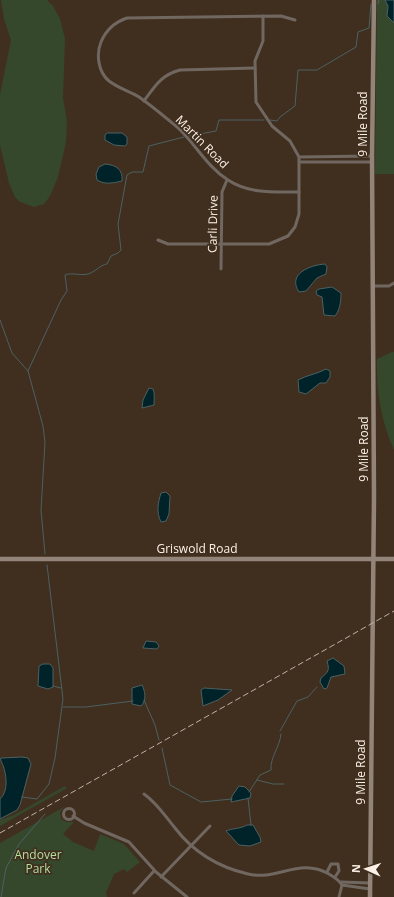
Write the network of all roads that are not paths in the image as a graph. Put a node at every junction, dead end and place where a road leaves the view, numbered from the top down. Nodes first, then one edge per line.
1 (374, 0) edge
2 (263, 16) junction
3 (295, 20) dead end
4 (255, 68) junction
5 (144, 101) junction
6 (299, 156) junction
7 (372, 156) junction
8 (299, 162) junction
9 (372, 162) junction
10 (228, 180) junction
11 (299, 192) junction
12 (158, 240) dead end
13 (221, 244) junction
14 (221, 269) dead end
15 (394, 283) edge
16 (373, 286) junction
17 (0, 559) edge
18 (374, 559) junction
19 (394, 559) edge
20 (144, 794) dead end
21 (73, 816) dead end
22 (210, 826) dead end
23 (190, 846) junction
24 (154, 871) junction
25 (327, 872) junction
26 (161, 877) junction
27 (335, 877) junction
28 (370, 883) junction
29 (341, 884) junction
30 (370, 889) junction
31 (134, 893) dead end
32 (187, 897) edge
33 (339, 897) edge
34 (370, 897) edge

1 - 7 street, 9 Mile Road
2 - 3 street, Martin Road
2 - 4 street
2 - 5 street, Martin Road
4 - 5 street
4 - 6 street
5 - 10 street, Martin Road
6 - 7 street
6 - 8 street
7 - 9 street, 9 Mile Road
8 - 9 street
8 - 11 street
9 - 16 street, 9 Mile Road
10 - 11 street, Martin Road
10 - 13 street, Carli Drive
11 - 13 street
12 - 13 street
13 - 14 street, Carli Drive
15 - 16 street
16 - 18 street, 9 Mile Road
17 - 18 street, Griswold Road
18 - 19 street, Griswold Road
18 - 28 street, 9 Mile Road
20 - 23 street
21 - 24 street
22 - 23 street
23 - 25 street
23 - 26 street
24 - 26 street
24 - 31 street
25 - 27 street
25 - 27 street
26 - 32 street
27 - 29 street
28 - 29 street
28 - 30 street, 9 Mile Road
29 - 30 street
29 - 33 street
30 - 34 street, 9 Mile Road

